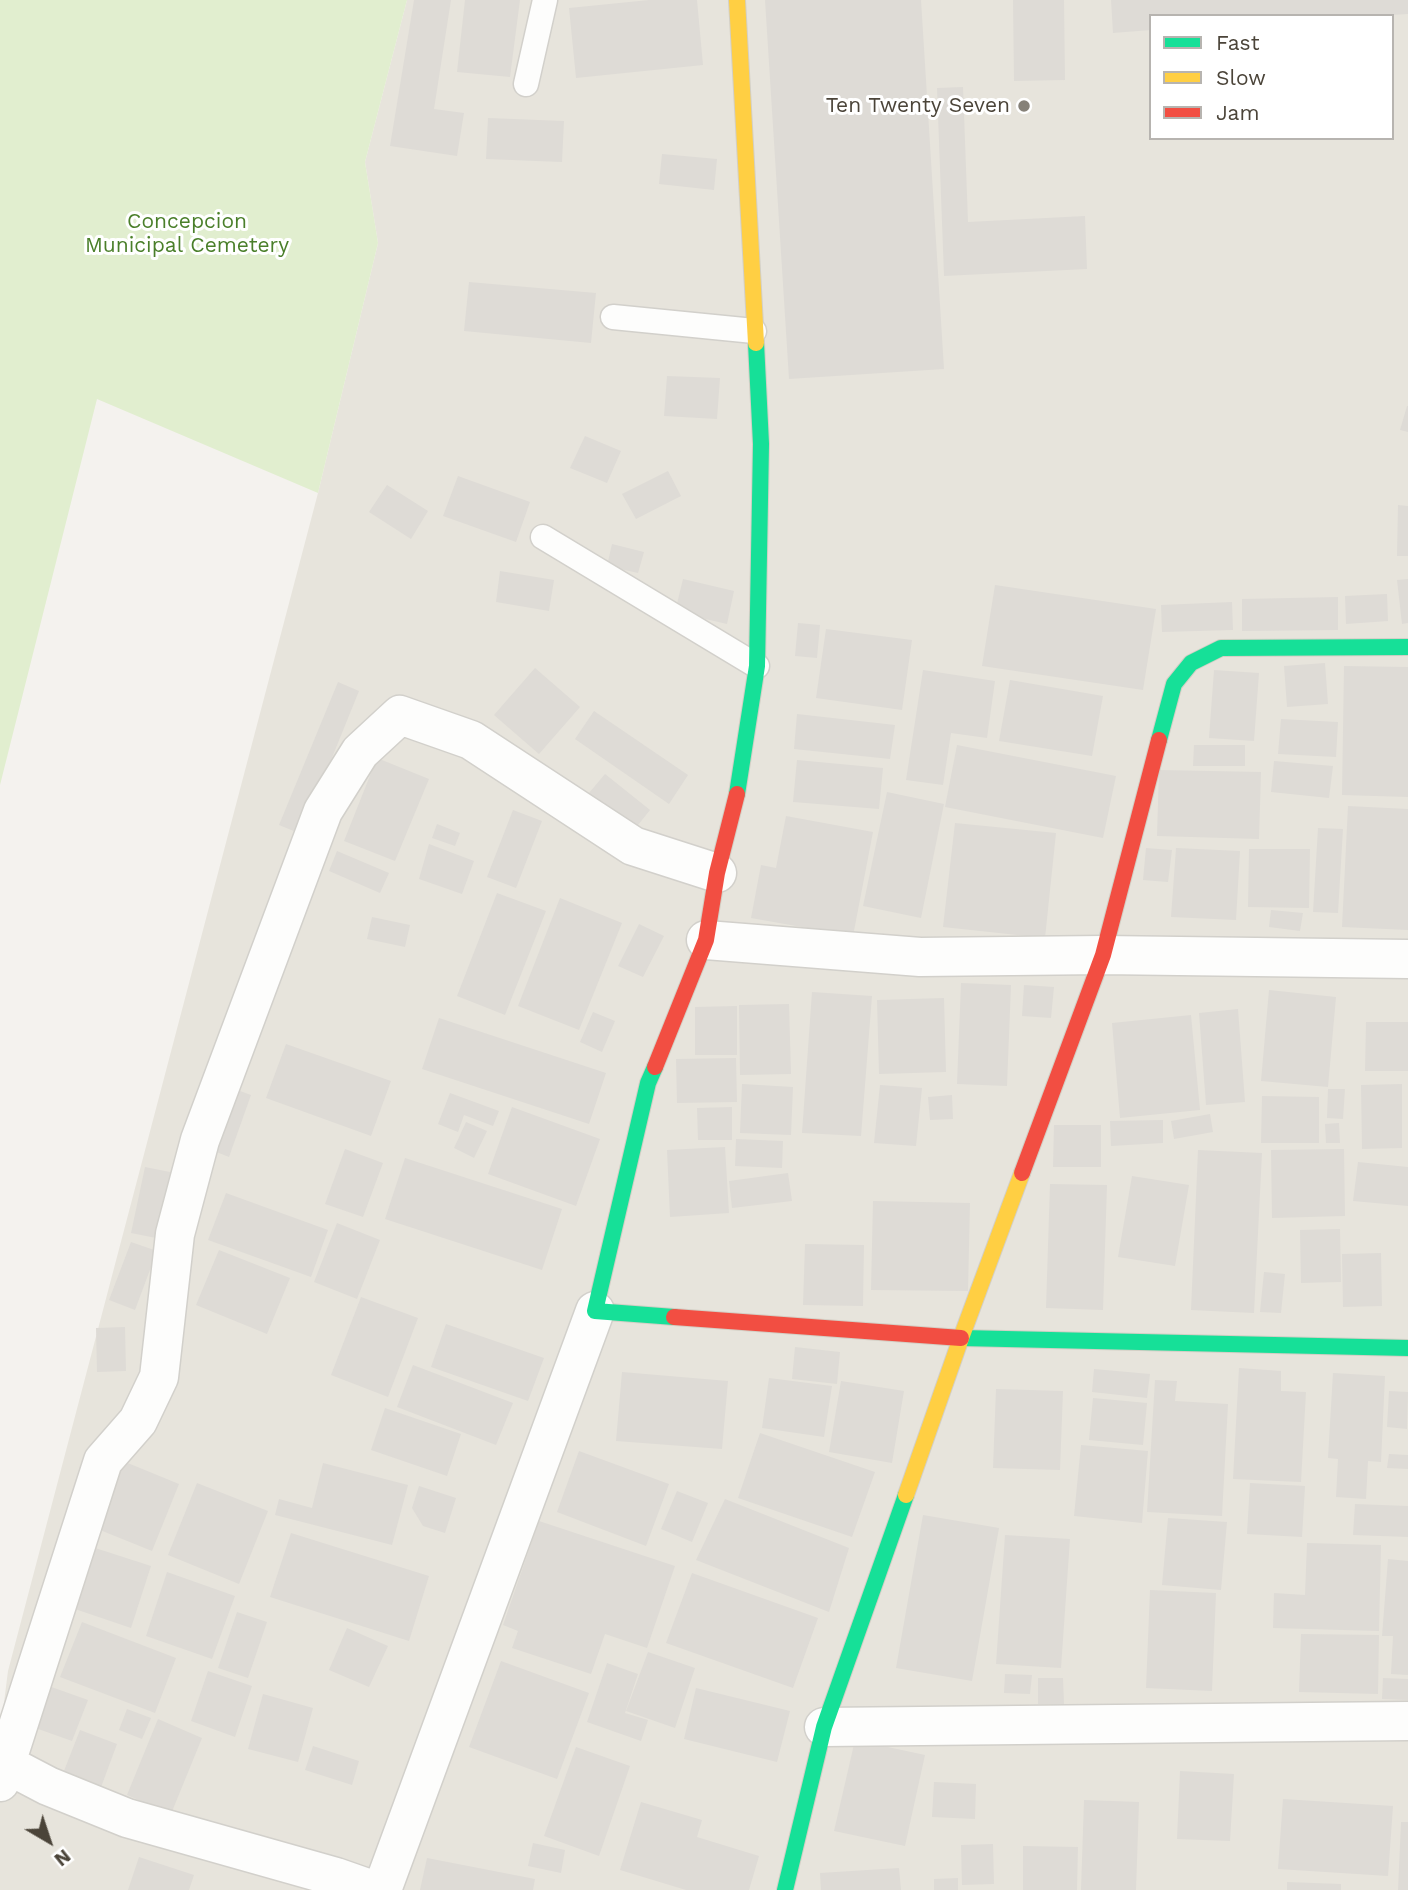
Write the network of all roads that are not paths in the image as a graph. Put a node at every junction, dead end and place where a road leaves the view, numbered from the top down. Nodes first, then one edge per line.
1 (545, 0) edge
2 (737, 0) edge
3 (526, 84) dead end
4 (613, 317) dead end
5 (754, 331) junction
6 (543, 537) dead end
7 (1408, 647) edge
8 (757, 666) junction
9 (717, 873) junction
10 (706, 940) junction
11 (1103, 955) junction
12 (1408, 959) edge
13 (595, 1311) junction
14 (961, 1338) junction
15 (1408, 1348) edge
16 (1408, 1721) edge
17 (824, 1727) junction
18 (3, 1773) edge
19 (373, 1890) edge
20 (383, 1890) edge
21 (785, 1890) edge

1 - 3 lane
2 - 5 street
4 - 5 lane
5 - 8 street
6 - 8 lane
7 - 11 street
8 - 9 street
9 - 10 street
9 - 18 street
10 - 11 street
10 - 13 street
11 - 12 street
11 - 14 street
13 - 14 street
13 - 20 street
14 - 15 street
14 - 17 street
16 - 17 street
17 - 21 street
18 - 19 street

